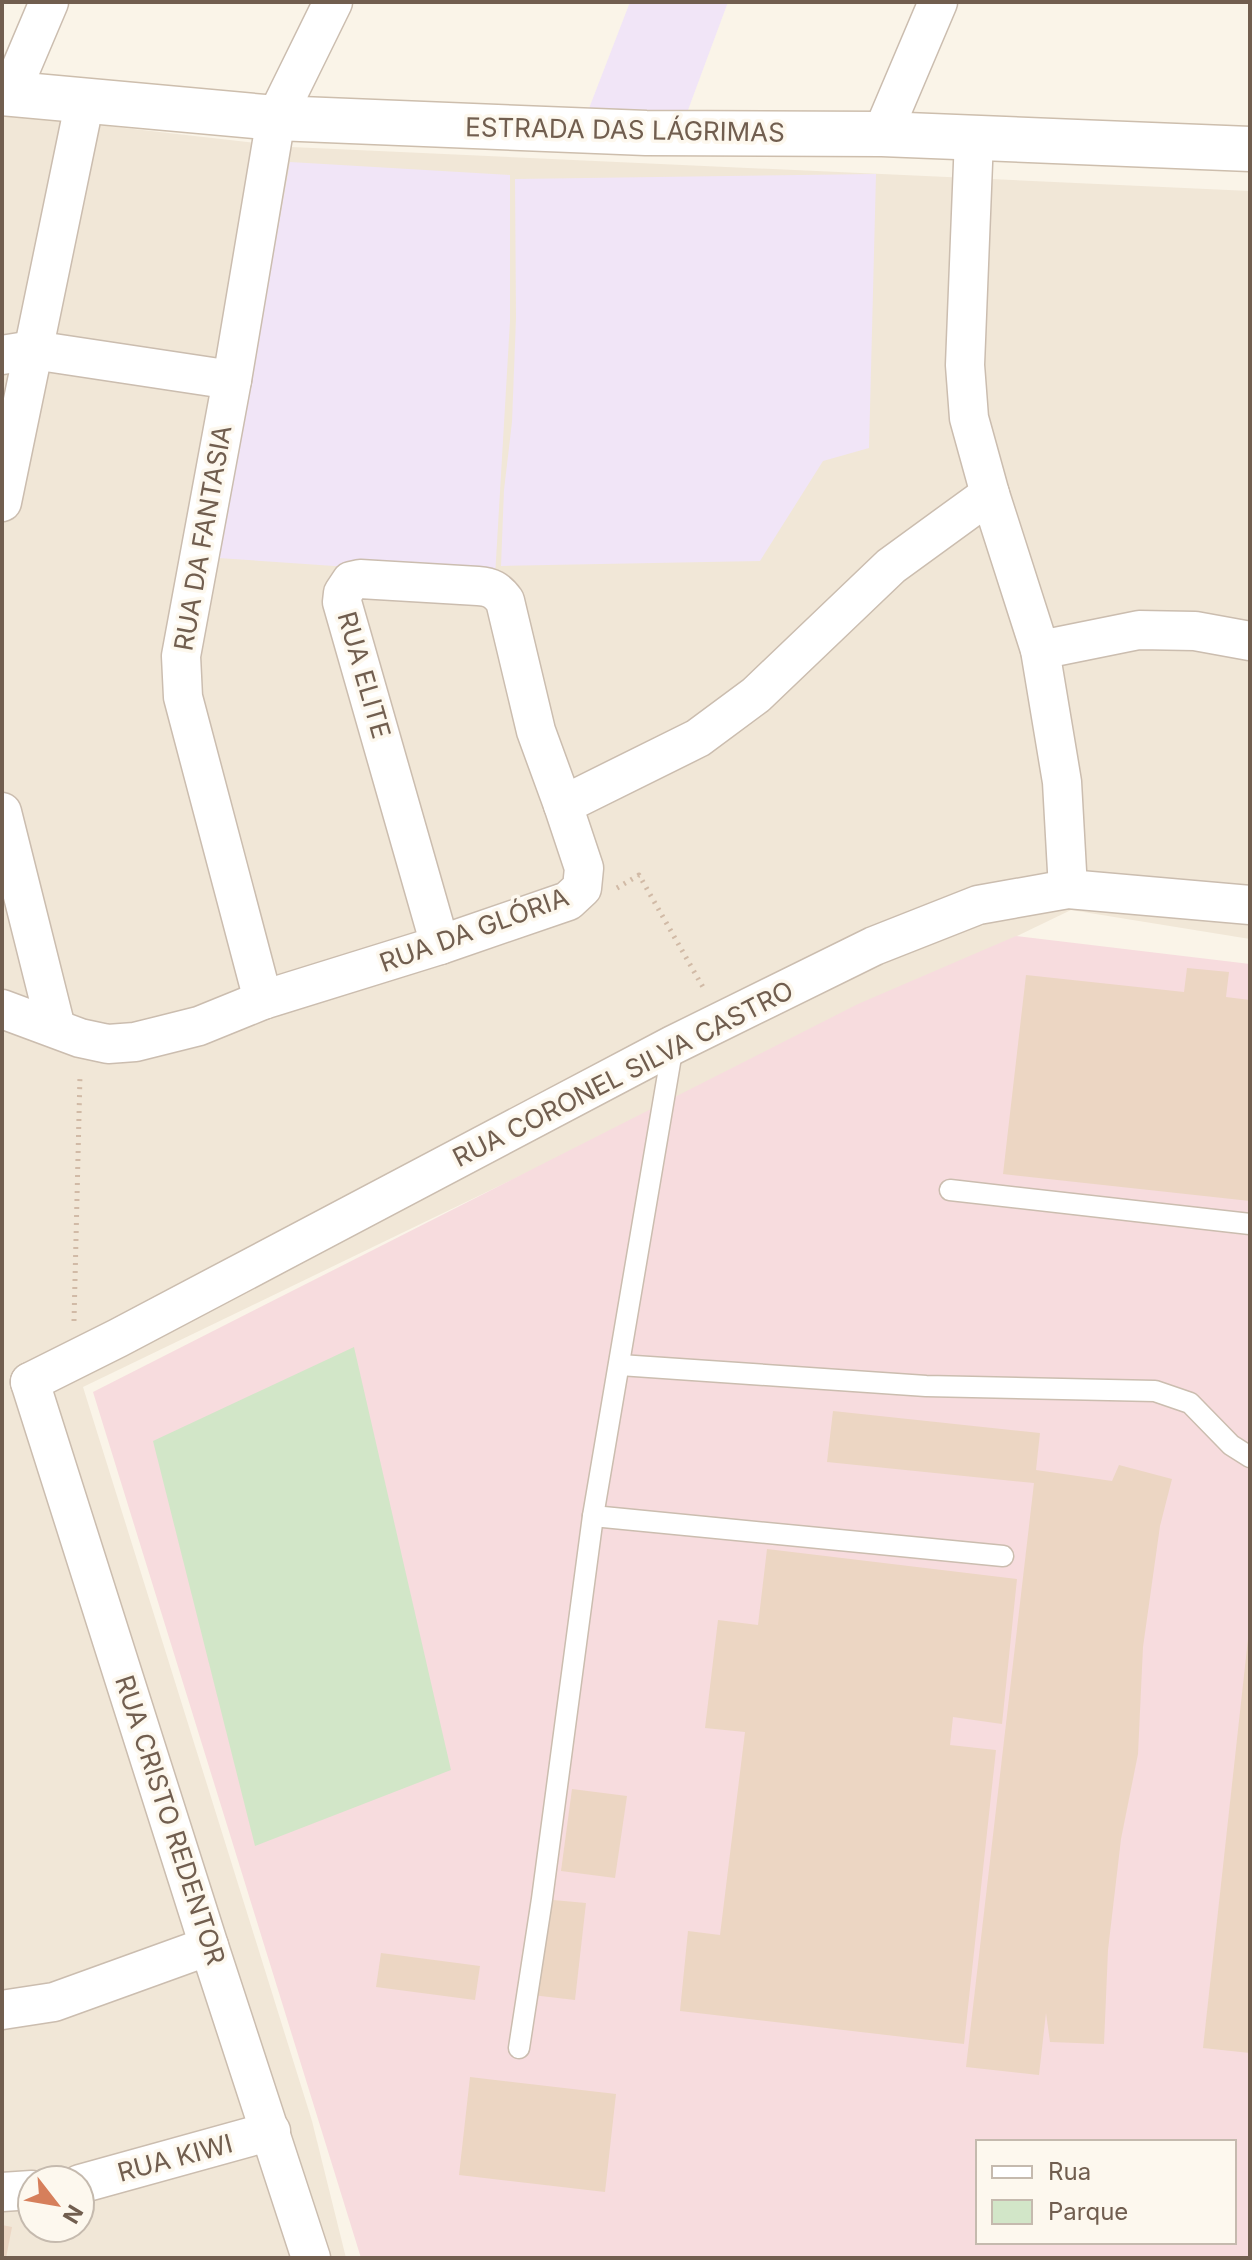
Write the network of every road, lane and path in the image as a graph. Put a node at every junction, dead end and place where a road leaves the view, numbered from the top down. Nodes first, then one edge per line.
1 (49, 2) edge
2 (333, 2) edge
3 (938, 2) edge
4 (6, 93) edge
5 (85, 100) junction
6 (276, 118) junction
7 (882, 134) junction
8 (974, 138) junction
9 (1250, 149) edge
10 (18, 352) edge
11 (232, 380) junction
12 (990, 494) junction
13 (2, 502) edge
14 (1250, 641) edge
15 (1040, 650) junction
16 (563, 805) junction
17 (2, 812) edge
18 (585, 877) junction
19 (1068, 889) junction
20 (1250, 905) edge
21 (440, 945) junction
22 (263, 1000) junction
23 (2, 1009) edge
24 (722, 1021) junction
25 (68, 1033) junction
26 (673, 1045) junction
27 (950, 1190) dead end
28 (1250, 1224) edge
29 (73, 1361) junction
30 (620, 1365) junction
31 (16, 1379) edge
32 (1250, 1457) edge
33 (593, 1516) junction
34 (1003, 1556) dead end
35 (209, 1946) junction
36 (2, 2009) edge
37 (519, 2048) dead end
38 (271, 2131) junction
39 (96, 2180) edge
40 (311, 2258) edge

1 - 4 street
2 - 6 street, RUA DA FANTASIA
3 - 7 street
4 - 5 main road, ESTRADA DAS LÁGRIMAS
5 - 6 main road, ESTRADA DAS LÁGRIMAS
5 - 10 street
6 - 7 main road, ESTRADA DAS LÁGRIMAS
6 - 11 street, RUA DA FANTASIA
7 - 8 main road, ESTRADA DAS LÁGRIMAS
8 - 9 main road, ESTRADA DAS LÁGRIMAS
8 - 12 street
10 - 11 street
10 - 13 street
11 - 22 street, RUA DA FANTASIA
12 - 15 street
12 - 16 street
14 - 15 street
15 - 19 street
16 - 18 street, RUA DA GLÓRIA
16 - 21 street, RUA ELITE
17 - 25 street
18 - 21 street, RUA DA GLÓRIA
18 - 24 path
19 - 20 street, RUA CORONEL SILVA CASTRO
19 - 24 street, RUA CORONEL SILVA CASTRO
21 - 22 street, RUA DA GLÓRIA
22 - 25 street, RUA DA GLÓRIA
23 - 25 street, RUA DA GLÓRIA
24 - 26 street, RUA CORONEL SILVA CASTRO
25 - 29 path
26 - 29 street, RUA CORONEL SILVA CASTRO
26 - 30 lane
27 - 28 lane
29 - 31 street, RUA CORONEL SILVA CASTRO
30 - 32 lane
30 - 33 lane
31 - 35 lane
33 - 34 lane
33 - 37 lane
35 - 36 street
35 - 38 street, RUA CRISTO REDENTOR
38 - 39 street, RUA KIWI
38 - 40 street, RUA CRISTO REDENTOR

